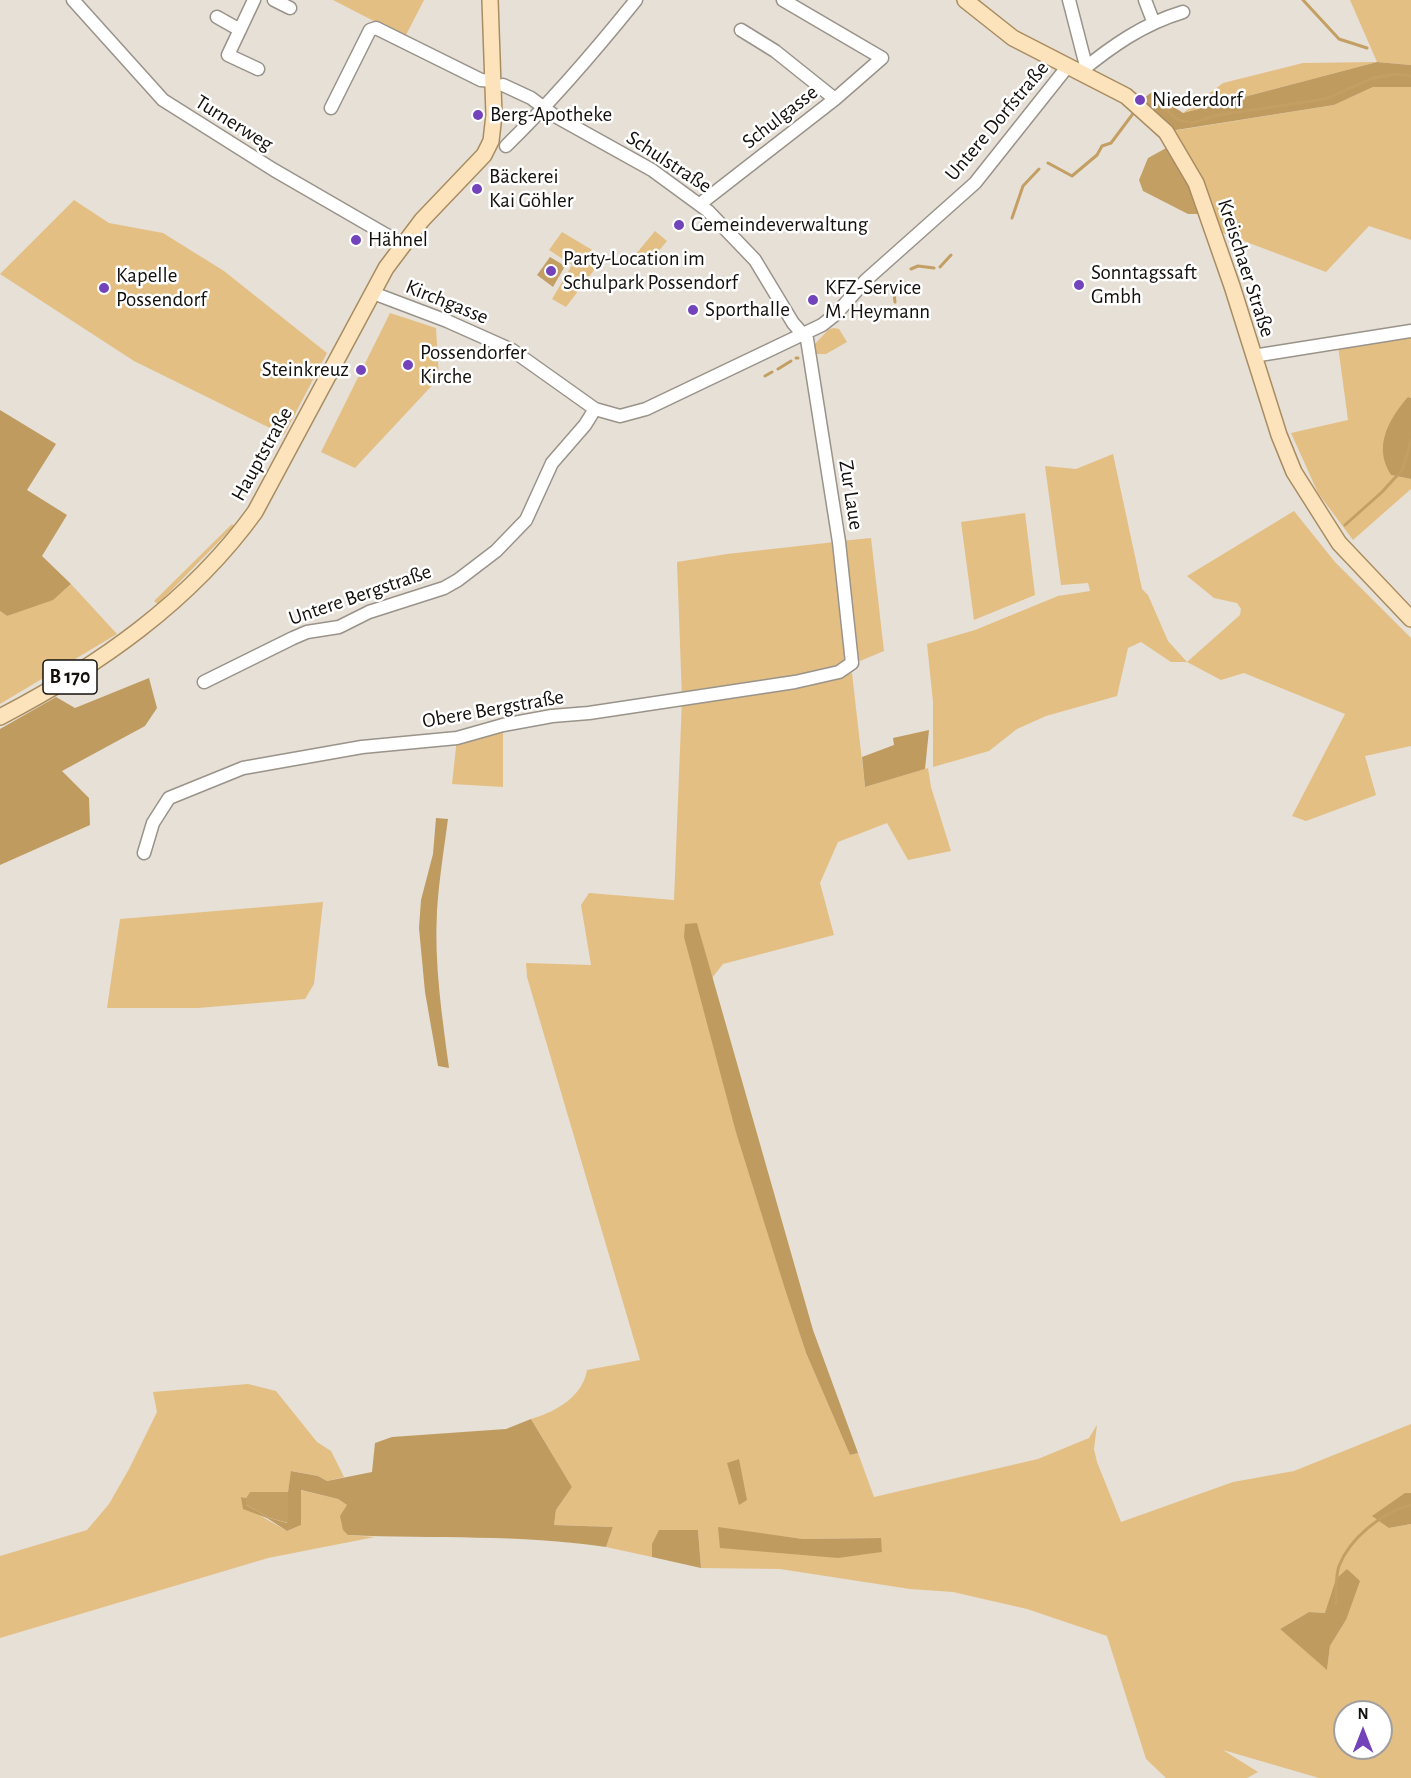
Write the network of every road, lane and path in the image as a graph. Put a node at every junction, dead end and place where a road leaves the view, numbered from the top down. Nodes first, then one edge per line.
1 (73, 0) edge
2 (255, 0) edge
3 (274, 0) edge
4 (490, 0) edge
5 (636, 0) edge
6 (783, 0) edge
7 (965, 0) edge
8 (1069, 0) edge
9 (1145, 0) edge
10 (290, 8) dead end
11 (1184, 12) dead end
12 (217, 17) dead end
13 (1153, 21) junction
14 (240, 30) junction
15 (741, 30) dead end
16 (1078, 68) junction
17 (258, 69) dead end
18 (498, 83) junction
19 (836, 99) junction
20 (331, 108) dead end
21 (545, 108) junction
22 (506, 146) dead end
23 (700, 204) junction
24 (402, 244) junction
25 (374, 293) junction
26 (1411, 331) edge
27 (804, 334) junction
28 (1253, 356) junction
29 (595, 409) junction
30 (1411, 619) edge
31 (852, 663) joint
32 (204, 682) dead end
33 (0, 717) edge
34 (144, 853) dead end

1 - 24 street, Turnerweg
2 - 14 street
3 - 10 street
4 - 18 main road, Hauptstraße / B 170
5 - 21 street
6 - 19 street, Schulgasse
7 - 16 main road, Kreischaer Straße
8 - 16 street
9 - 13 street
11 - 13 street, Untere Dorfstraße
12 - 14 street
13 - 16 street, Untere Dorfstraße
14 - 17 street
15 - 19 street
16 - 27 street, Untere Dorfstraße
16 - 28 main road, Kreischaer Straße
18 - 20 street, Schulstraße
18 - 21 street, Schulstraße
18 - 24 main road, Hauptstraße / B 170
19 - 23 street, Schulgasse
21 - 22 street
21 - 23 street, Schulstraße
23 - 27 street, Schulstraße
24 - 25 main road, Hauptstraße / B 170
25 - 29 street, Kirchgasse
25 - 33 main road, Hauptstraße / B 170
26 - 28 street
27 - 29 street, Untere Dorfstraße
27 - 31 street, Zur Laue
28 - 30 main road, Kreischaer Straße
29 - 32 street, Untere Bergstraße
31 - 34 street, Obere Bergstraße

